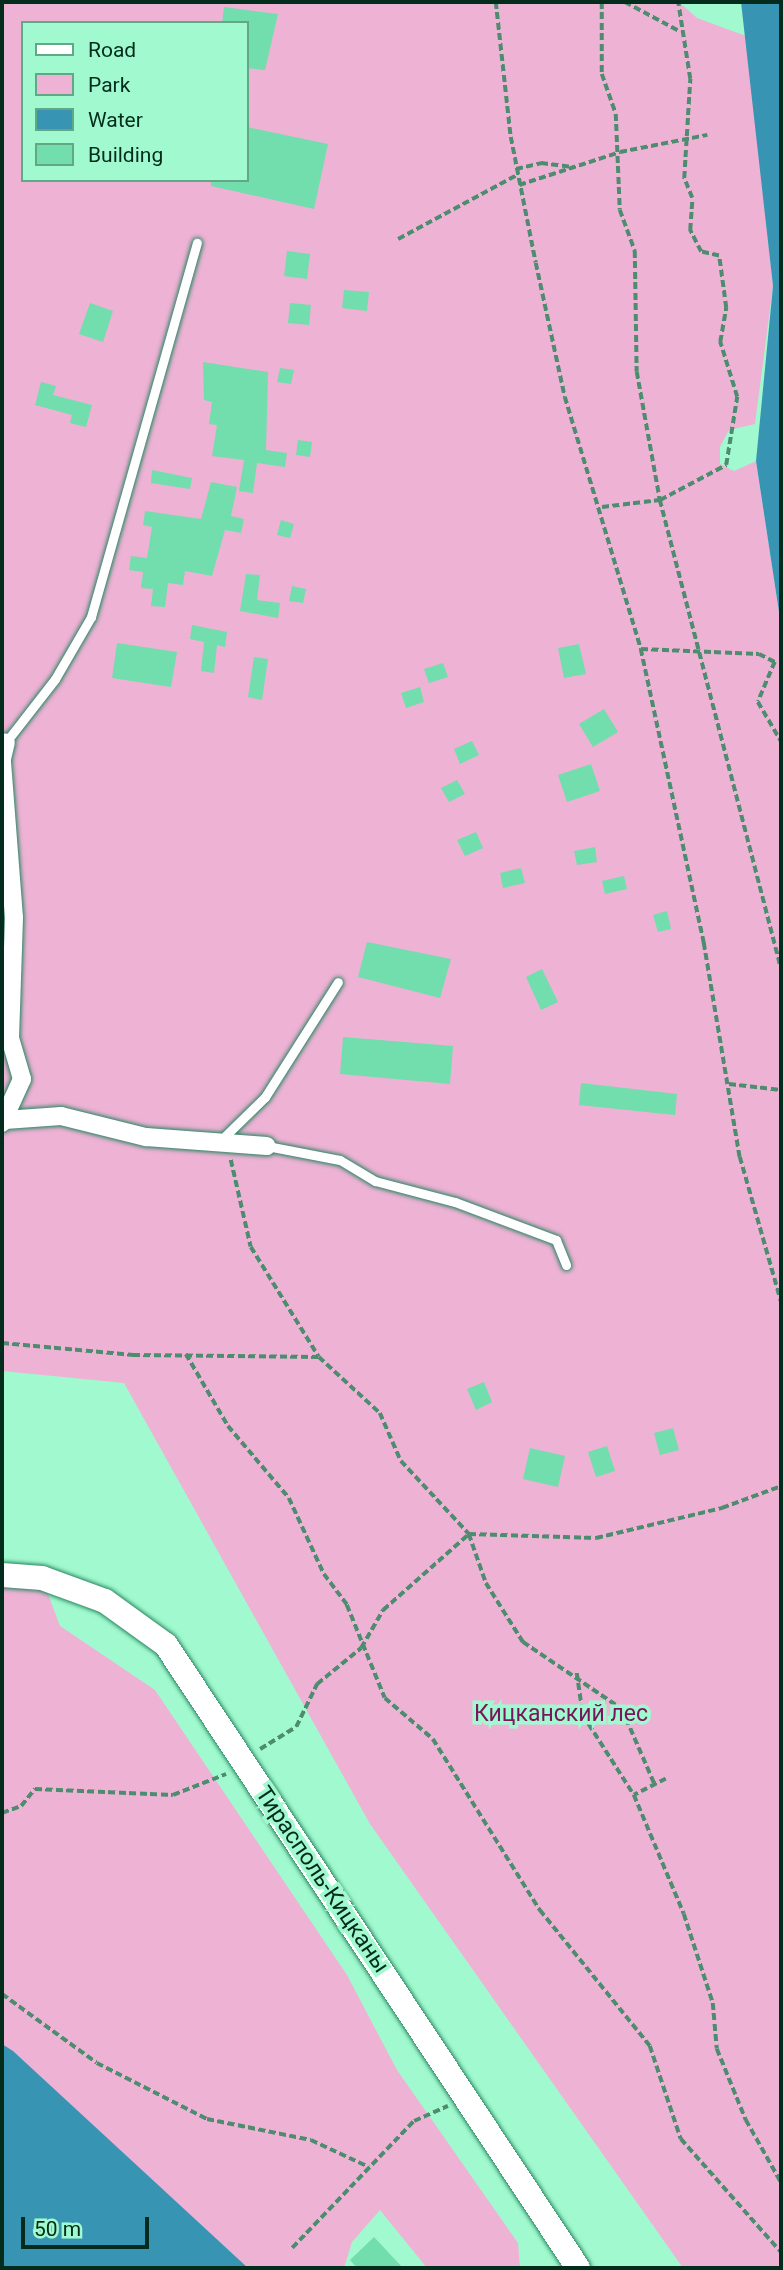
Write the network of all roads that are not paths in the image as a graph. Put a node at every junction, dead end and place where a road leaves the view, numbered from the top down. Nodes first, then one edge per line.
1 (197, 243) dead end
2 (3, 755) edge
3 (338, 982) dead end
4 (3, 1121) edge
5 (216, 1145) junction
6 (267, 1146) joint
7 (566, 1265) dead end
8 (2, 1575) edge
9 (578, 2268) edge

1 - 2 lane
2 - 4 street
3 - 5 lane
4 - 5 street
5 - 6 street
6 - 7 lane
8 - 9 street, Тирасполь-Кицканы

